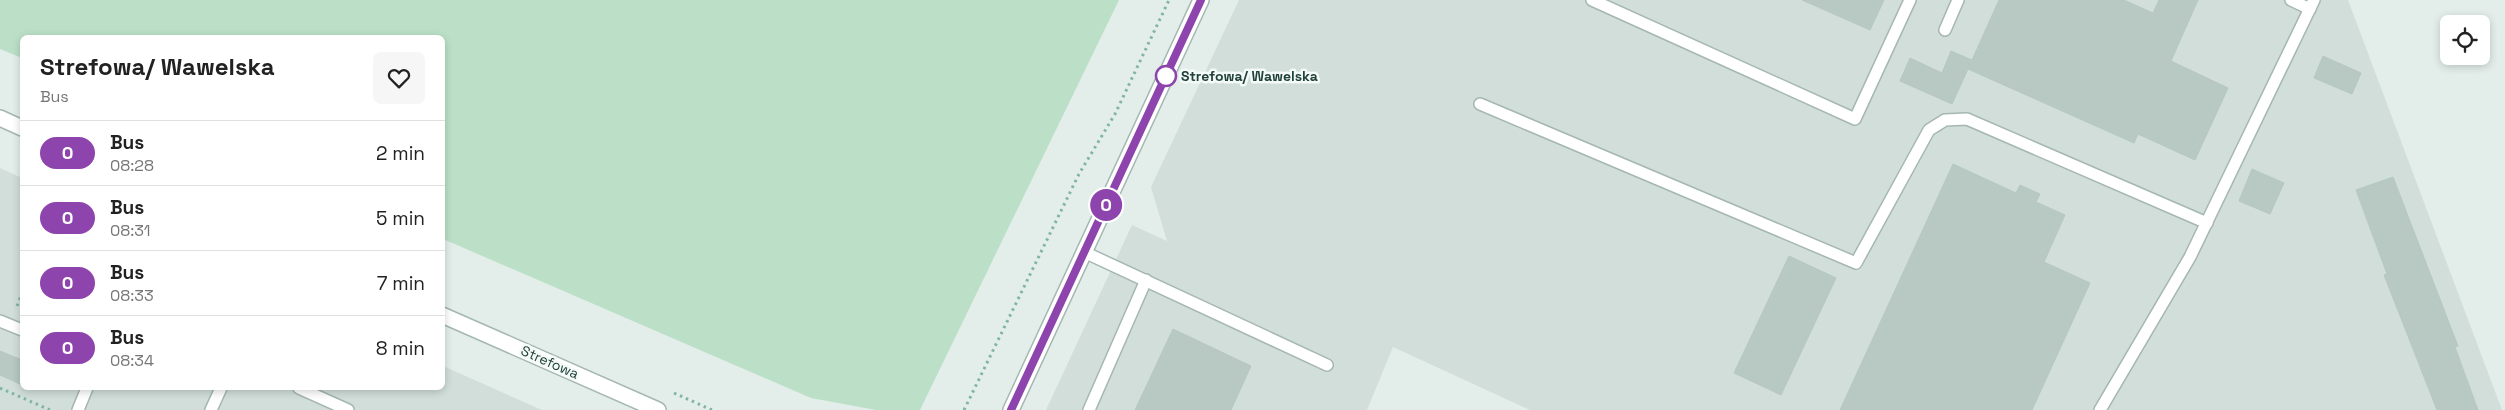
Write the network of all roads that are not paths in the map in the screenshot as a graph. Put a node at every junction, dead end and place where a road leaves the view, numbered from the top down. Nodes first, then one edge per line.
1 (1201, 0) edge
2 (1592, 0) edge
3 (1910, 0) edge
4 (1958, 0) edge
5 (2292, 0) edge
6 (2312, 4) edge
7 (1945, 30) dead end
8 (1480, 104) dead end
9 (0, 118) edge
10 (20, 127) edge
11 (2207, 223) junction
12 (1084, 252) junction
13 (1146, 280) junction
14 (445, 316) edge
15 (0, 321) edge
16 (20, 329) edge
17 (1327, 365) dead end
18 (86, 390) edge
19 (220, 390) edge
20 (303, 390) edge
21 (78, 410) edge
22 (210, 410) edge
23 (348, 410) edge
24 (658, 410) edge
25 (1011, 410) edge
26 (1089, 410) edge
27 (2100, 410) edge

1 - 12 street
2 - 3 lane
4 - 7 lane
5 - 6 lane
6 - 11 lane
8 - 11 lane
9 - 10 street
11 - 27 lane
12 - 13 lane
12 - 25 street
13 - 17 lane
13 - 26 lane
14 - 24 street, Strefowa
15 - 16 lane
18 - 21 lane
19 - 22 lane
20 - 23 lane

